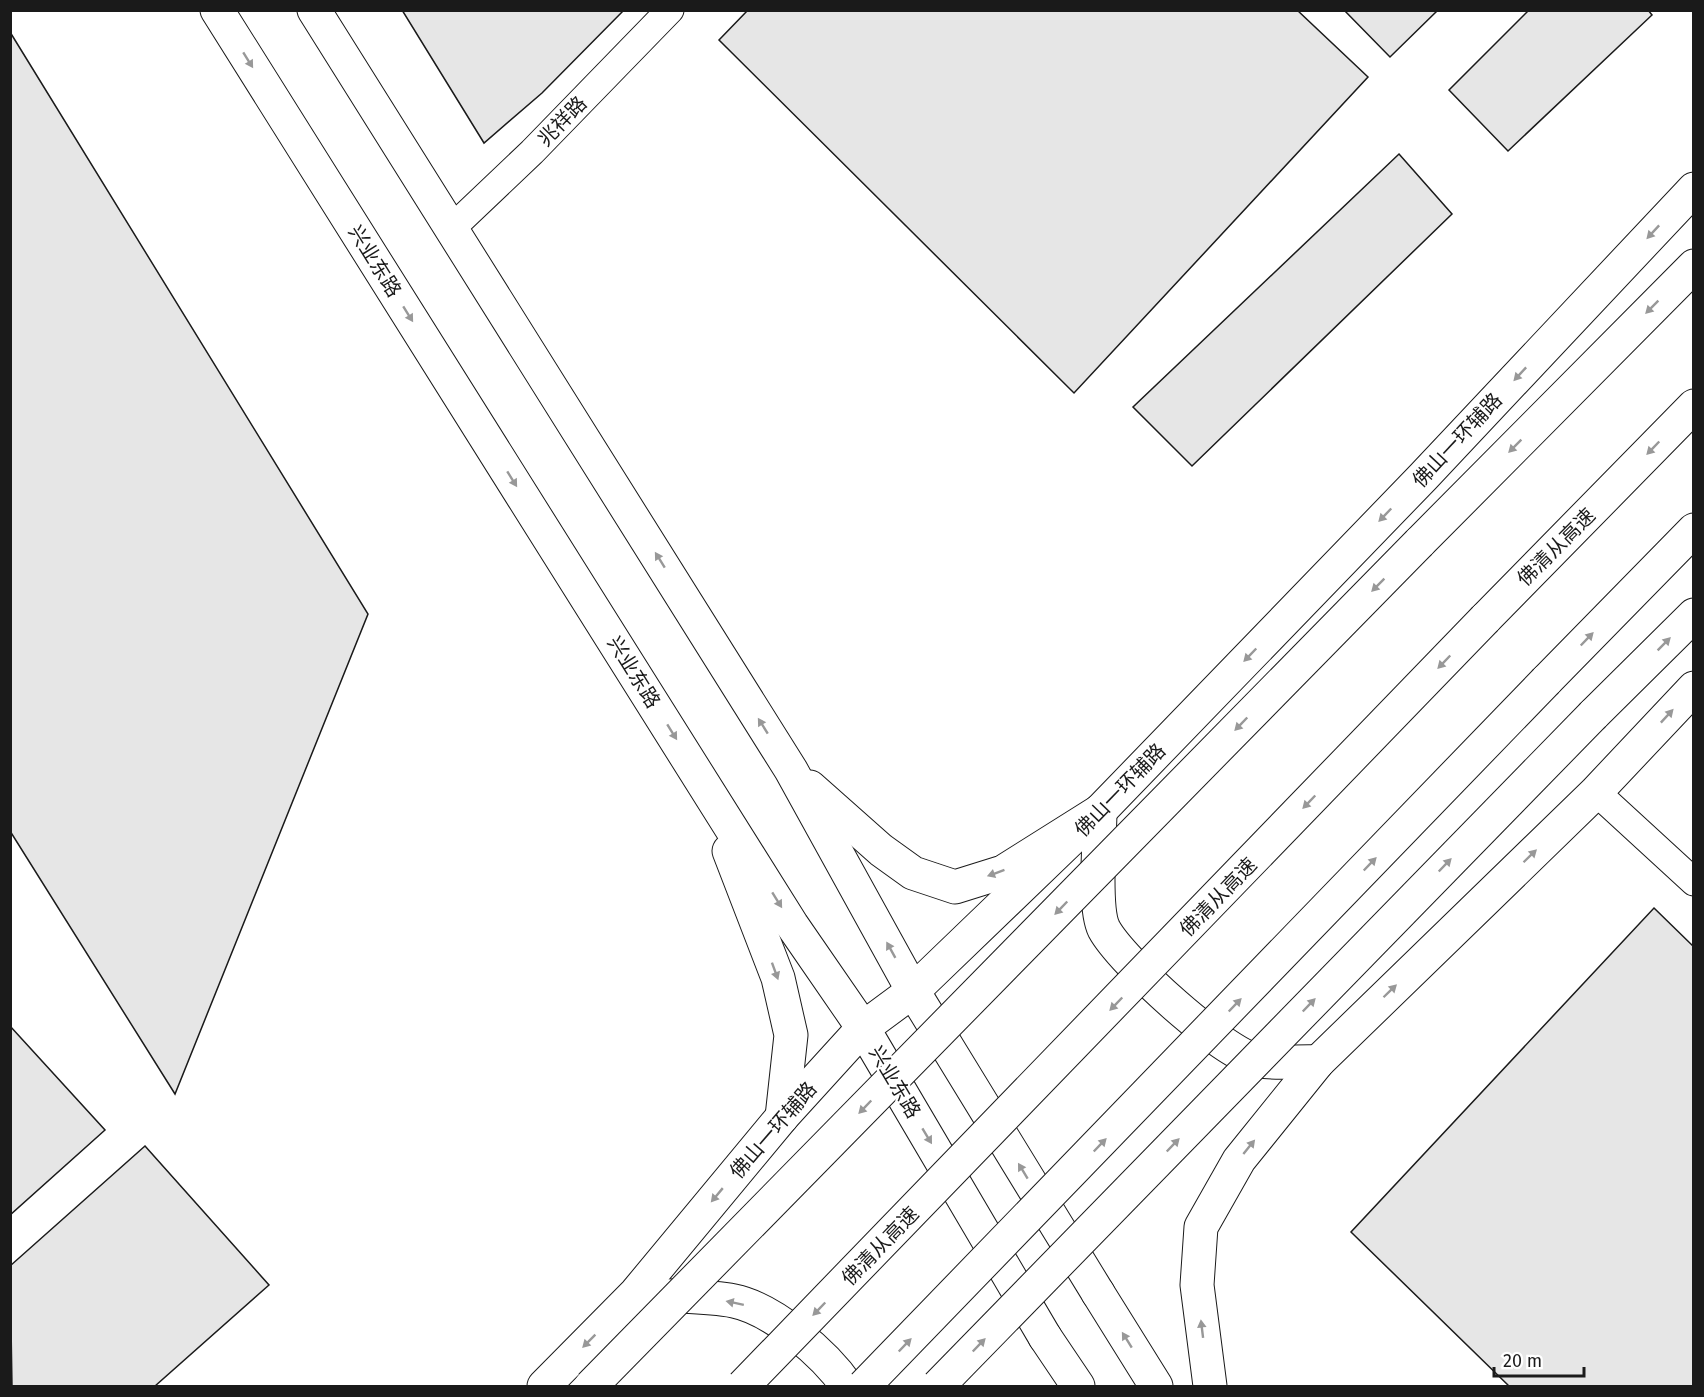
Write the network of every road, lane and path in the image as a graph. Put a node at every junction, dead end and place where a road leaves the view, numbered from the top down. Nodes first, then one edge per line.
1 (217, 10) edge
2 (314, 10) edge
3 (670, 10) edge
4 (1694, 189) edge
5 (451, 228) junction
6 (1694, 266) edge
7 (1694, 406) edge
8 (1694, 530) edge
9 (1694, 615) edge
10 (1694, 688) edge
11 (791, 770) junction
12 (702, 779) junction
13 (1596, 792) junction
14 (1100, 811) junction
15 (1694, 882) edge
16 (913, 991) junction
17 (863, 1028) junction
18 (1318, 1062) junction
19 (782, 1117) junction
20 (636, 1293) junction
21 (544, 1386) edge
22 (591, 1386) edge
23 (743, 1386) edge
24 (847, 1386) edge
25 (864, 1386) edge
26 (938, 1386) edge
27 (1078, 1386) edge
28 (1155, 1386) edge
29 (1210, 1386) edge

1 -> 12 main road, 兴业东路
2 - 5 main road
3 - 5 street, 兆祥路
4 -> 14 main road, 佛山一环辅路
11 -> 5 main road
6 -> 22 main road, 佛山一环辅路, bridge
7 -> 23 main road, 佛清从高速, bridge
25 -> 8 main road, bridge
26 -> 9 main road, bridge
13 -> 10 main road
14 -> 11 main road
16 -> 11 main road
12 -> 17 main road, 兴业东路
12 -> 19 main road
13 - 15 street
18 -> 13 main road
14 - 16 main road, 佛山一环辅路
14 - 18 main road
16 - 17 main road, 佛山一环辅路
28 -> 16 main road
17 - 19 main road, 佛山一环辅路
17 -> 27 main road, 兴业东路
29 -> 18 main road
19 -> 20 main road, 佛山一环辅路
20 -> 21 main road, 佛山一环辅路
24 -> 20 main road

